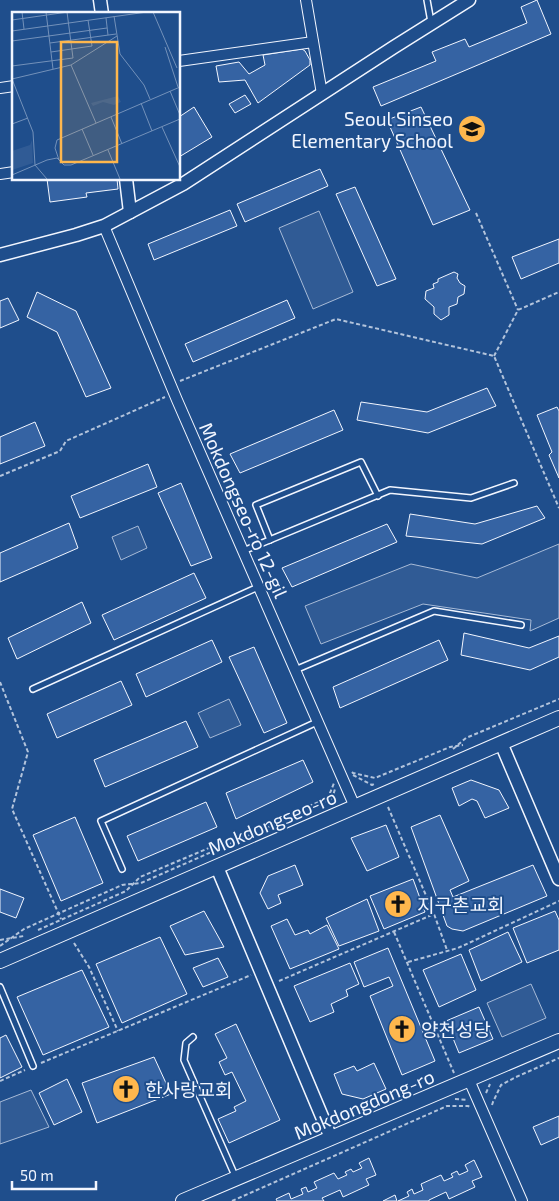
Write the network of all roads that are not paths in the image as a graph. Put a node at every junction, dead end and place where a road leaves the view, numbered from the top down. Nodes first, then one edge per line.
1 (306, 0) edge
2 (427, 0) edge
3 (468, 0) edge
4 (432, 23) junction
5 (313, 42) junction
6 (180, 62) edge
7 (322, 94) junction
8 (126, 180) edge
9 (130, 212) junction
10 (104, 226) junction
11 (0, 255) edge
12 (514, 483) dead end
13 (378, 496) junction
14 (270, 540) junction
15 (243, 551) junction
16 (258, 587) junction
17 (521, 625) dead end
18 (295, 670) junction
19 (33, 689) dead end
20 (559, 718) edge
21 (317, 722) junction
22 (502, 743) junction
23 (355, 807) junction
24 (218, 867) junction
25 (122, 869) dead end
26 (559, 878) edge
27 (0, 961) edge
28 (0, 987) edge
29 (193, 1037) dead end
30 (559, 1042) edge
31 (33, 1066) road end
32 (464, 1082) junction
33 (331, 1138) junction
34 (236, 1178) junction
35 (183, 1201) edge
36 (522, 1201) edge

1 - 5 street
2 - 4 lane
3 - 4 street
4 - 7 street
5 - 6 street
5 - 7 street
7 - 9 street
8 - 9 street
9 - 10 street
10 - 11 street
10 - 15 street, Mokdongseo-ro 12-gil
12 - 13 lane
13 - 14 lane
13 - 14 lane
14 - 15 lane
15 - 16 street, Mokdongseo-ro 12-gil
16 - 18 street, Mokdongseo-ro 12-gil
16 - 19 lane
17 - 18 lane
18 - 21 street, Mokdongseo-ro 12-gil
20 - 22 main road, Mokdongseo-ro
21 - 23 street, Mokdongseo-ro 12-gil
21 - 25 lane
22 - 23 main road, Mokdongseo-ro
22 - 26 street
23 - 24 main road, Mokdongseo-ro
24 - 27 main road, Mokdongseo-ro
24 - 33 street
28 - 31 lane
29 - 34 lane
30 - 32 main road, Mokdongdong-ro
32 - 33 main road, Mokdongdong-ro
32 - 36 street
33 - 34 main road, Mokdongdong-ro
34 - 35 main road, Mokdongdong-ro

